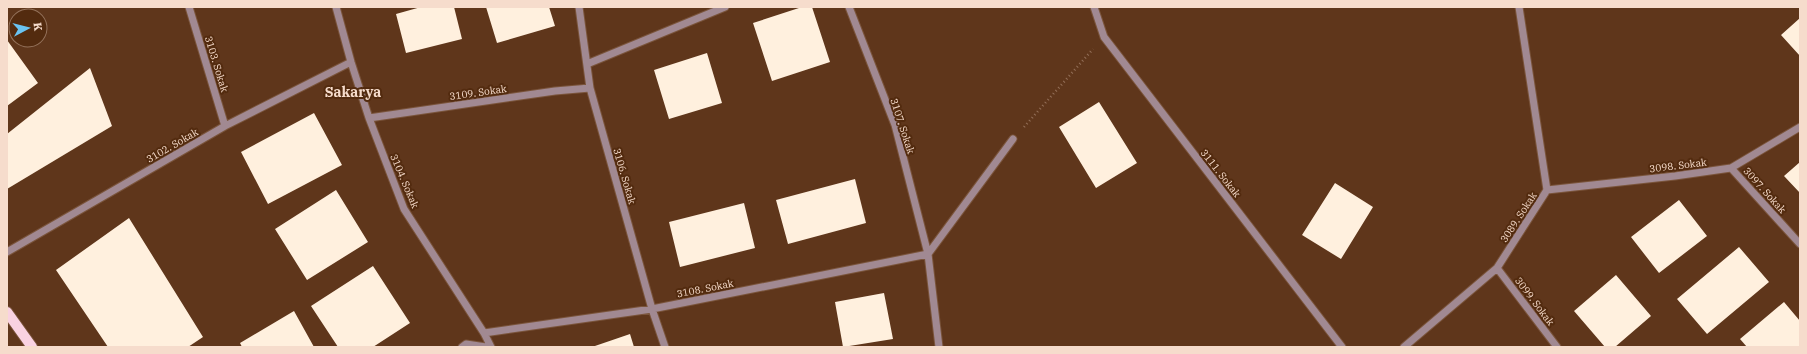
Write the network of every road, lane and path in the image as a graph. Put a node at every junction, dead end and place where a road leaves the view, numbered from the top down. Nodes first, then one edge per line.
1 (189, 7) edge
2 (336, 7) edge
3 (579, 7) edge
4 (725, 7) edge
5 (849, 7) edge
6 (1094, 7) edge
7 (1519, 7) edge
8 (1104, 37) junction
9 (351, 62) junction
10 (587, 64) junction
11 (590, 88) junction
12 (369, 118) junction
13 (225, 126) junction
14 (1800, 127) edge
15 (1013, 139) joint
16 (1731, 168) junction
17 (1547, 190) junction
18 (1800, 244) edge
19 (7, 252) edge
20 (928, 254) junction
21 (1497, 268) junction
22 (652, 309) junction
23 (7, 312) edge
24 (484, 332) junction
25 (32, 347) edge
26 (462, 347) edge
27 (486, 347) edge
28 (491, 347) edge
29 (666, 347) edge
30 (939, 347) edge
31 (1342, 347) edge
32 (1404, 347) edge
33 (1557, 347) edge

1 - 13 street, 3103. Sokak
2 - 9 street, 3104. Sokak
3 - 10 street, 3106. Sokak
4 - 10 street
5 - 20 street, 3107. Sokak
6 - 8 street, 3111. Sokak
7 - 17 street, 3089. Sokak
8 - 15 path
8 - 31 street, 3111. Sokak
9 - 12 street, 3104. Sokak
9 - 13 street, 3102. Sokak
10 - 11 street, 3106. Sokak
11 - 12 street, 3109. Sokak
11 - 22 street, 3106. Sokak
12 - 24 street, 3104. Sokak
13 - 19 street, 3102. Sokak
14 - 16 street, 3098. Sokak
15 - 20 street
16 - 17 street, 3098. Sokak
16 - 18 street, 3097. Sokak
17 - 21 street, 3089. Sokak
20 - 22 street, 3108. Sokak
20 - 30 street, 3107. Sokak
21 - 32 street, 3089. Sokak
21 - 33 street, 3099. Sokak
22 - 24 street, 3108. Sokak
22 - 29 street, 3106. Sokak
23 - 25 main road
24 - 28 street, 3104. Sokak
26 - 27 street

